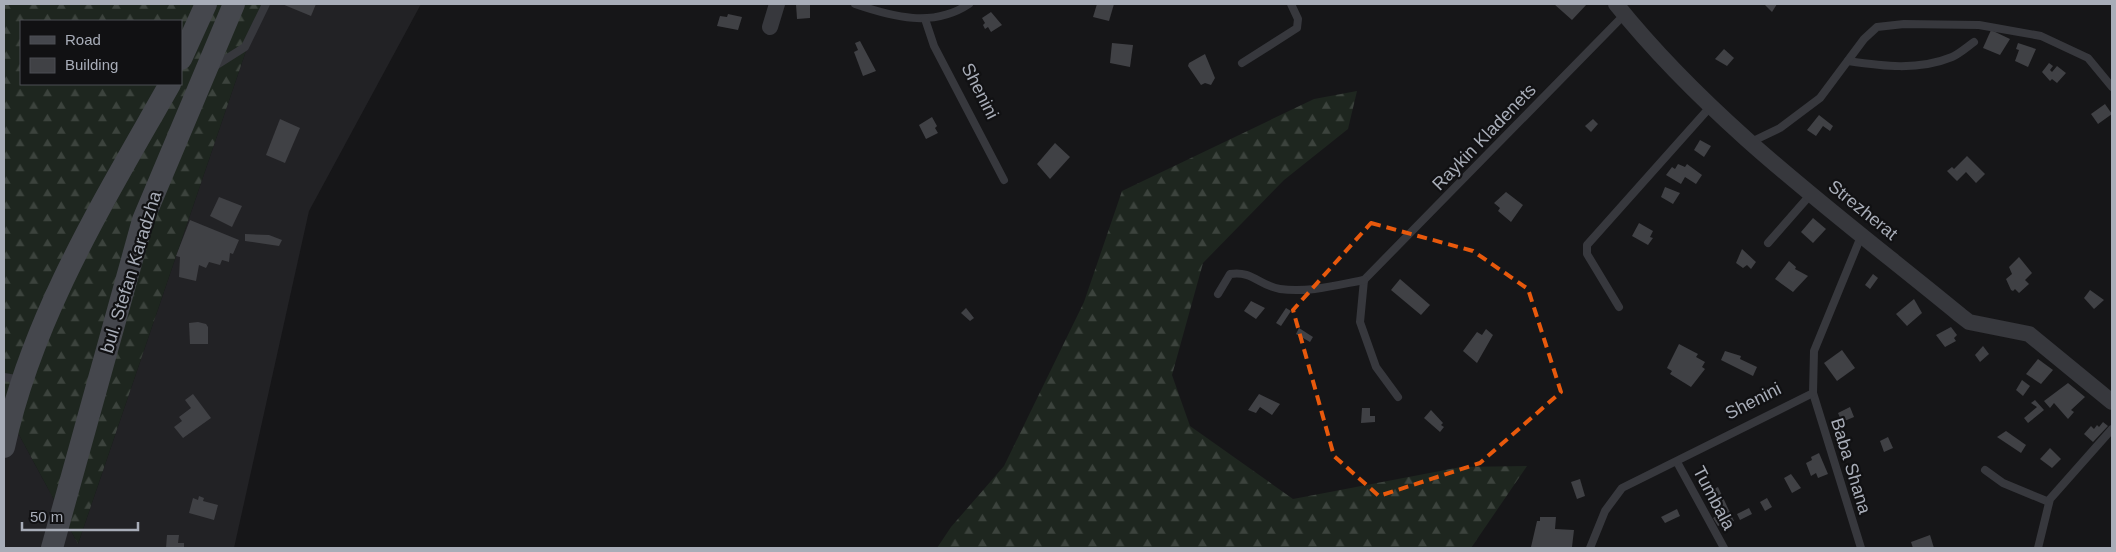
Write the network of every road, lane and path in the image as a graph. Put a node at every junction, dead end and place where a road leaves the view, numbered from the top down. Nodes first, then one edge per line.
1 (206, 4) edge
2 (234, 4) edge
3 (266, 4) edge
4 (777, 4) edge
5 (855, 4) edge
6 (969, 4) edge
7 (1291, 4) edge
8 (1621, 9) edge
9 (925, 19) junction
10 (770, 27) dead end
11 (1974, 42) dead end
12 (182, 56) edge
13 (1848, 61) junction
14 (1242, 63) dead end
15 (205, 72) junction
16 (169, 85) edge
17 (2112, 87) edge
18 (1711, 106) junction
19 (149, 122) junction
20 (178, 135) junction
21 (1752, 142) junction
22 (1004, 180) dead end
23 (1811, 193) junction
24 (1862, 234) junction
25 (1768, 244) dead end
26 (1364, 280) junction
27 (1218, 294) dead end
28 (1619, 307) dead end
29 (13, 378) edge
30 (1813, 393) junction
31 (1398, 397) dead end
32 (2112, 402) edge
33 (2112, 429) edge
34 (4, 447) edge
35 (1677, 462) junction
36 (1985, 470) dead end
37 (2049, 502) junction
38 (52, 548) edge
39 (1590, 548) edge
40 (1724, 548) edge
41 (1861, 548) edge
42 (2038, 548) edge

1 - 12 main road
2 - 15 main road, bul. Stefan Karadzha
3 - 15 lane
4 - 10 street
5 - 9 lane
6 - 9 lane
7 - 14 lane
8 - 18 street, Strezherat
8 - 26 lane, Raykin Kladenets
9 - 22 lane, Shenini
11 - 13 lane
13 - 17 lane
13 - 21 lane
15 - 20 main road, bul. Stefan Karadzha
16 - 19 main road
18 - 21 street, Strezherat
18 - 28 lane
19 - 20 main road
19 - 29 main road
20 - 38 main road, bul. Stefan Karadzha
21 - 23 street, Strezherat
23 - 24 street, Strezherat
23 - 25 lane
24 - 30 lane
24 - 32 street, Strezherat
26 - 27 lane
26 - 31 lane
29 - 34 main road
30 - 35 lane, Shenini
30 - 41 lane, Baba Shana
33 - 37 lane
35 - 39 lane, Shenini
35 - 40 lane, Tumbala
36 - 37 lane
37 - 42 lane

